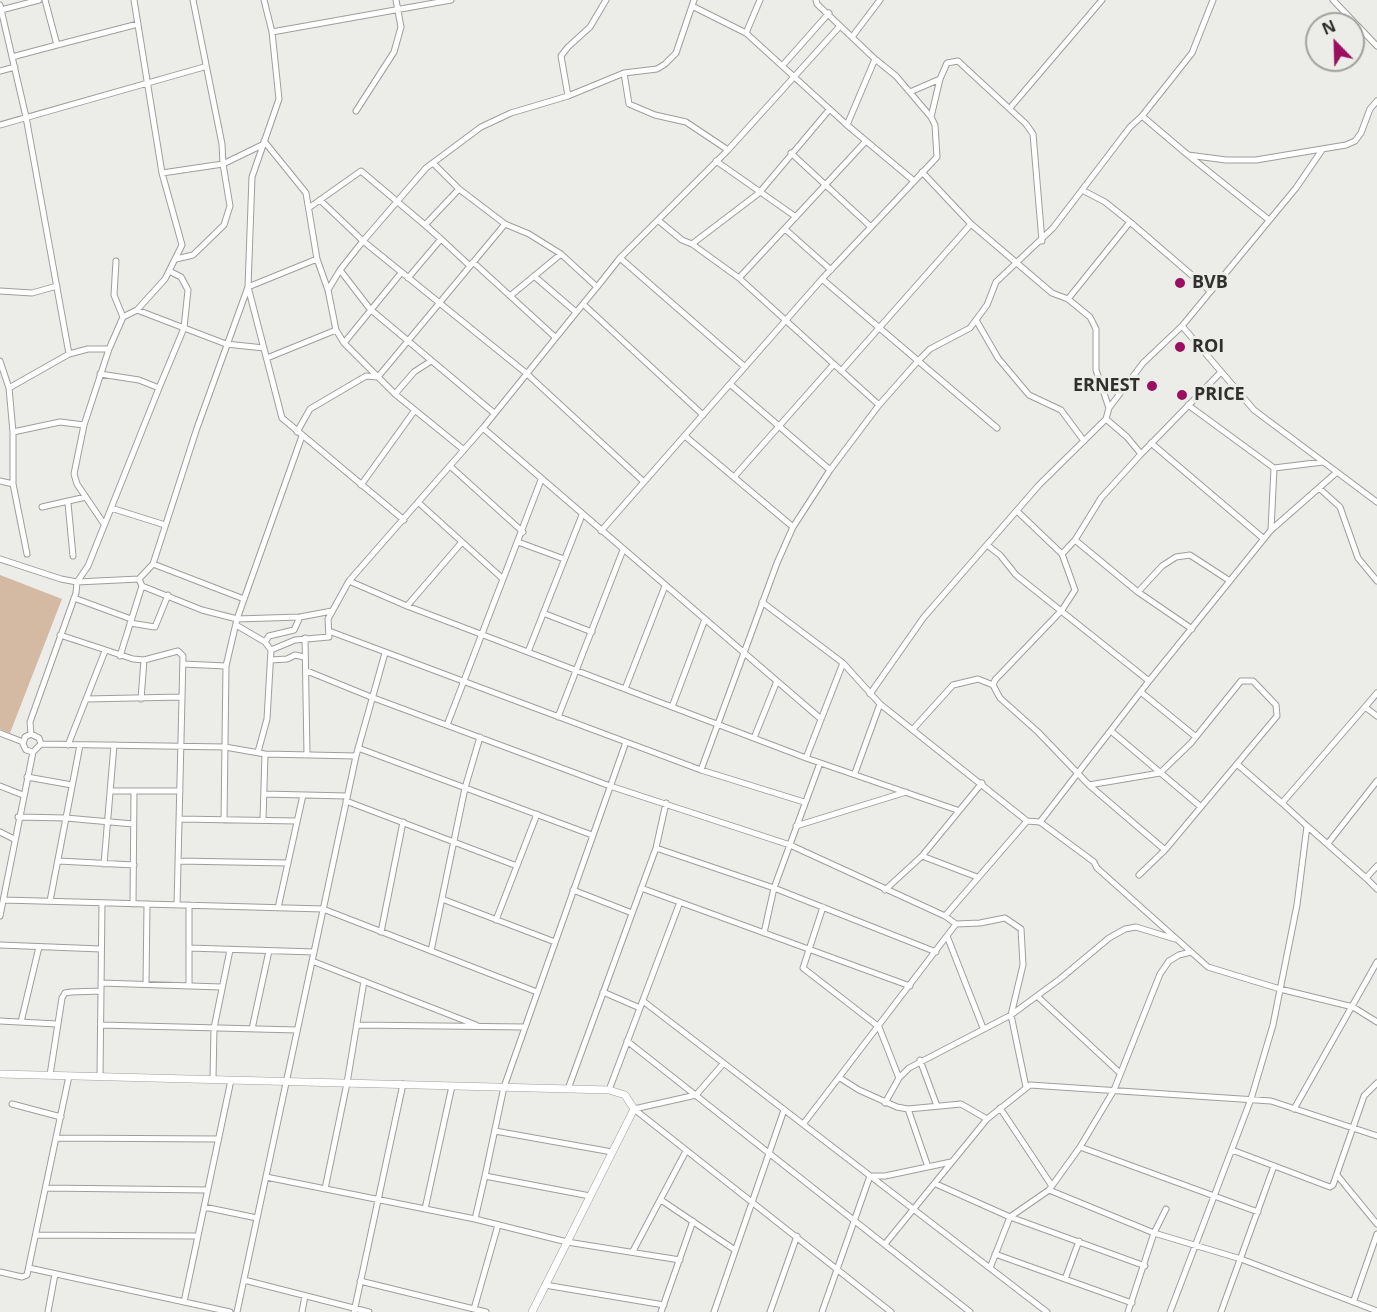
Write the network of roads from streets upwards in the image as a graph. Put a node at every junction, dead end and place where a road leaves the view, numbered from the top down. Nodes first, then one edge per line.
1 (39, 0) edge
2 (45, 0) edge
3 (134, 0) edge
4 (192, 0) edge
5 (264, 0) edge
6 (396, 0) edge
7 (451, 0) edge
8 (606, 0) edge
9 (760, 0) edge
10 (816, 0) edge
11 (1102, 0) edge
12 (1213, 0) edge
13 (1333, 0) edge
14 (878, 1) edge
15 (693, 3) edge
16 (1, 8) edge
17 (399, 9) junction
18 (829, 13) junction
19 (138, 24) junction
20 (840, 26) junction
21 (272, 32) junction
22 (746, 33) junction
23 (852, 36) junction
24 (57, 45) junction
25 (1377, 46) edge
26 (12, 57) junction
27 (875, 59) junction
28 (783, 65) junction
29 (15, 67) junction
30 (204, 67) junction
31 (0, 71) edge
32 (624, 73) junction
33 (796, 76) junction
34 (940, 79) junction
35 (147, 84) junction
36 (910, 92) junction
37 (568, 96) junction
38 (1377, 101) edge
39 (1010, 108) junction
40 (830, 110) junction
41 (356, 111) dead end
42 (1142, 116) junction
43 (26, 117) junction
44 (931, 117) junction
45 (0, 125) edge
46 (847, 125) junction
47 (866, 141) junction
48 (263, 143) junction
49 (728, 150) junction
50 (1322, 150) junction
51 (791, 153) junction
52 (1188, 155) junction
53 (716, 161) junction
54 (223, 164) junction
55 (434, 164) junction
56 (922, 172) junction
57 (162, 173) junction
58 (914, 181) junction
59 (826, 185) junction
60 (459, 189) junction
61 (1084, 191) junction
62 (759, 192) junction
63 (320, 200) junction
64 (398, 202) junction
65 (310, 207) junction
66 (796, 217) junction
67 (659, 220) junction
68 (1269, 220) junction
69 (1130, 222) junction
70 (505, 224) junction
71 (971, 224) junction
72 (425, 225) junction
73 (871, 227) junction
74 (785, 229) junction
75 (441, 239) junction
76 (363, 241) junction
77 (1042, 241) junction
78 (692, 244) junction
79 (561, 254) junction
80 (620, 258) junction
81 (176, 259) junction
82 (317, 259) junction
83 (116, 261) dead end
84 (1018, 262) junction
85 (471, 264) junction
86 (339, 270) junction
87 (831, 270) junction
88 (169, 271) junction
89 (401, 273) junction
90 (534, 276) junction
91 (408, 278) junction
92 (740, 278) junction
93 (822, 279) junction
94 (57, 286) junction
95 (248, 287) junction
96 (597, 287) junction
97 (328, 290) junction
98 (1209, 290) junction
99 (0, 291) edge
100 (510, 296) junction
101 (1068, 299) junction
102 (440, 303) junction
103 (583, 304) junction
104 (370, 309) junction
105 (137, 310) junction
106 (576, 312) junction
107 (123, 317) junction
108 (787, 320) junction
109 (976, 320) junction
110 (1182, 326) junction
111 (184, 328) junction
112 (879, 329) junction
113 (336, 330) junction
114 (555, 338) junction
115 (407, 342) junction
116 (344, 343) junction
117 (226, 344) junction
118 (264, 348) junction
119 (109, 349) junction
120 (69, 354) junction
121 (267, 358) junction
122 (0, 361) edge
123 (431, 361) junction
124 (917, 362) junction
125 (834, 364) junction
126 (745, 368) junction
127 (841, 371) junction
128 (526, 373) junction
129 (1220, 373) junction
130 (100, 374) junction
131 (378, 377) junction
132 (730, 384) junction
133 (9, 388) junction
134 (159, 388) junction
135 (395, 394) junction
136 (879, 405) junction
137 (1188, 405) junction
138 (1109, 408) junction
139 (415, 410) junction
140 (495, 413) junction
141 (703, 416) junction
142 (1106, 419) junction
143 (84, 425) junction
144 (779, 426) junction
145 (483, 428) junction
146 (997, 428) dead end
147 (14, 432) junction
148 (300, 434) junction
149 (685, 436) junction
150 (1084, 441) junction
151 (1151, 443) junction
152 (464, 450) junction
153 (1141, 454) junction
154 (1323, 462) junction
155 (450, 466) junction
156 (1274, 468) junction
157 (830, 470) junction
158 (1337, 472) junction
159 (734, 477) junction
160 (541, 480) junction
161 (0, 481) edge
162 (644, 482) junction
163 (13, 484) junction
164 (362, 485) junction
165 (1319, 488) junction
166 (86, 497) junction
167 (1377, 502) edge
168 (68, 503) junction
169 (419, 503) junction
170 (42, 507) dead end
171 (111, 508) junction
172 (1017, 511) junction
173 (582, 514) junction
174 (404, 520) junction
175 (104, 524) junction
176 (165, 525) junction
177 (793, 527) junction
178 (1271, 530) junction
179 (601, 531) junction
180 (523, 532) junction
181 (1264, 539) junction
182 (1075, 540) junction
183 (462, 542) junction
184 (518, 542) junction
185 (987, 545) junction
186 (623, 550) junction
187 (27, 554) dead end
188 (1062, 554) junction
189 (73, 556) dead end
190 (0, 559) edge
191 (564, 559) junction
192 (153, 564) junction
193 (139, 579) junction
194 (503, 579) junction
195 (349, 581) junction
196 (1230, 581) junction
197 (1377, 581) edge
198 (77, 582) junction
199 (142, 586) junction
200 (665, 586) junction
201 (1138, 592) junction
202 (168, 595) junction
203 (74, 598) junction
204 (244, 599) junction
205 (762, 602) junction
206 (407, 606) junction
207 (1062, 610) junction
208 (332, 611) junction
209 (543, 613) junction
210 (300, 617) junction
211 (705, 619) junction
212 (130, 621) junction
213 (236, 622) junction
214 (1192, 629) junction
215 (329, 631) junction
216 (592, 632) junction
217 (482, 634) junction
218 (60, 635) junction
219 (304, 638) junction
220 (266, 642) junction
221 (271, 650) junction
222 (105, 651) junction
223 (528, 652) junction
224 (386, 653) junction
225 (745, 653) junction
226 (120, 656) junction
227 (304, 657) junction
228 (144, 660) junction
229 (271, 660) junction
230 (843, 663) junction
231 (183, 664) junction
232 (226, 666) junction
233 (307, 671) junction
234 (577, 671) junction
235 (777, 681) junction
236 (1149, 681) junction
237 (464, 682) junction
238 (993, 685) junction
239 (626, 689) junction
240 (870, 693) junction
241 (1142, 693) junction
242 (1377, 693) edge
243 (182, 697) junction
244 (371, 697) junction
245 (86, 699) junction
246 (141, 699) junction
247 (880, 704) junction
248 (1365, 706) junction
249 (672, 707) junction
250 (558, 717) junction
251 (1377, 717) edge
252 (821, 719) junction
253 (447, 725) junction
254 (718, 725) junction
255 (914, 728) junction
256 (1111, 731) junction
257 (0, 733) edge
258 (31, 734) junction
259 (480, 737) junction
260 (1196, 737) junction
261 (754, 738) junction
262 (23, 742) junction
263 (626, 742) junction
264 (41, 744) junction
265 (68, 745) junction
266 (80, 745) junction
267 (114, 745) junction
268 (181, 746) junction
269 (225, 747) junction
270 (358, 748) junction
271 (33, 752) junction
272 (258, 752) junction
273 (265, 754) junction
274 (306, 755) junction
275 (356, 756) junction
276 (806, 759) junction
277 (820, 763) junction
278 (1237, 764) junction
279 (701, 770) junction
280 (855, 773) junction
281 (1077, 773) junction
282 (1160, 773) junction
283 (27, 777) junction
284 (1377, 781) edge
285 (982, 783) junction
286 (72, 785) junction
287 (1089, 785) junction
288 (0, 786) edge
289 (610, 786) junction
290 (465, 788) junction
291 (110, 791) junction
292 (134, 791) junction
293 (180, 791) junction
294 (906, 792) junction
295 (264, 794) junction
296 (23, 795) junction
297 (303, 795) junction
298 (346, 798) junction
299 (804, 802) junction
300 (666, 803) junction
301 (1282, 803) junction
302 (1201, 807) junction
303 (957, 810) junction
304 (537, 814) junction
305 (18, 818) junction
306 (66, 818) junction
307 (179, 819) junction
308 (224, 820) junction
309 (263, 820) junction
310 (1028, 820) junction
311 (297, 821) junction
312 (107, 822) junction
313 (403, 822) junction
314 (1040, 822) junction
315 (133, 824) junction
316 (796, 826) junction
317 (1307, 826) junction
318 (0, 832) edge
319 (592, 835) junction
320 (14, 838) junction
321 (454, 842) junction
322 (1329, 842) junction
323 (790, 845) junction
324 (656, 848) junction
325 (1166, 850) junction
326 (922, 856) junction
327 (59, 861) junction
328 (178, 861) junction
329 (288, 863) junction
330 (104, 864) junction
331 (134, 865) junction
332 (517, 866) junction
333 (1377, 866) edge
334 (1139, 875) dead end
335 (0, 877) edge
336 (977, 877) junction
337 (1366, 878) junction
338 (7, 880) junction
339 (641, 888) junction
340 (774, 888) junction
341 (1377, 889) edge
342 (573, 890) junction
343 (885, 890) junction
344 (442, 899) junction
345 (4, 900) junction
346 (50, 901) junction
347 (680, 902) junction
348 (102, 903) junction
349 (133, 904) junction
350 (147, 904) junction
351 (177, 905) junction
352 (189, 905) junction
353 (823, 907) junction
354 (278, 908) junction
355 (323, 909) junction
356 (0, 911) edge
357 (632, 913) junction
358 (945, 916) junction
359 (496, 920) junction
360 (956, 924) junction
361 (381, 932) junction
362 (764, 933) junction
363 (947, 936) junction
364 (1179, 940) junction
365 (555, 942) junction
366 (0, 945) edge
367 (39, 946) junction
368 (189, 948) junction
369 (810, 948) junction
370 (101, 949) junction
371 (230, 950) junction
372 (270, 951) junction
373 (431, 951) junction
374 (314, 952) junction
375 (936, 952) junction
376 (1191, 952) junction
377 (312, 961) junction
378 (1377, 962) edge
379 (364, 981) junction
380 (101, 983) junction
381 (146, 984) junction
382 (189, 986) junction
383 (910, 986) junction
384 (221, 987) junction
385 (1280, 989) junction
386 (101, 991) junction
387 (537, 992) junction
388 (603, 992) junction
389 (1037, 996) junction
390 (643, 1001) junction
391 (1353, 1007) junction
392 (640, 1008) junction
393 (1011, 1015) junction
394 (0, 1021) edge
395 (21, 1022) junction
396 (1377, 1023) edge
397 (57, 1024) junction
398 (357, 1024) junction
399 (101, 1025) junction
400 (476, 1025) junction
401 (525, 1027) junction
402 (879, 1027) junction
403 (213, 1028) junction
404 (983, 1028) junction
405 (252, 1029) junction
406 (297, 1030) junction
407 (627, 1041) junction
408 (920, 1060) junction
409 (723, 1064) junction
410 (1120, 1073) junction
411 (0, 1074) edge
412 (50, 1075) junction
413 (69, 1076) junction
414 (100, 1076) junction
415 (840, 1078) junction
416 (899, 1078) junction
417 (213, 1079) junction
418 (231, 1080) junction
419 (286, 1081) junction
420 (347, 1083) junction
421 (1377, 1083) edge
422 (404, 1084) junction
423 (452, 1086) junction
424 (504, 1087) junction
425 (1026, 1087) junction
426 (568, 1089) junction
427 (609, 1090) junction
428 (1114, 1090) junction
429 (696, 1095) junction
430 (1251, 1099) junction
431 (885, 1103) junction
432 (12, 1104) dead end
433 (937, 1106) junction
434 (1000, 1108) junction
435 (1294, 1108) junction
436 (634, 1109) junction
437 (908, 1109) junction
438 (784, 1110) junction
439 (61, 1117) junction
440 (987, 1119) junction
441 (804, 1123) junction
442 (1354, 1128) junction
443 (495, 1131) junction
444 (1377, 1136) edge
445 (56, 1138) junction
446 (218, 1139) junction
447 (1080, 1147) junction
448 (1232, 1150) junction
449 (686, 1151) junction
450 (612, 1152) junction
451 (769, 1153) junction
452 (951, 1162) junction
453 (1274, 1166) junction
454 (928, 1167) junction
455 (1337, 1175) junction
456 (485, 1176) junction
457 (870, 1176) junction
458 (266, 1177) junction
459 (936, 1184) junction
460 (46, 1188) junction
461 (1050, 1188) junction
462 (325, 1189) junction
463 (207, 1190) junction
464 (590, 1196) junction
465 (1216, 1196) junction
466 (377, 1199) junction
467 (661, 1200) junction
468 (752, 1202) junction
469 (204, 1207) junction
470 (914, 1208) junction
471 (425, 1209) junction
472 (1166, 1209) dead end
473 (1258, 1212) junction
474 (1010, 1217) junction
475 (257, 1218) junction
476 (475, 1219) junction
477 (855, 1220) junction
478 (693, 1221) junction
479 (1377, 1224) edge
480 (498, 1225) junction
481 (1154, 1233) junction
482 (1377, 1234) edge
483 (36, 1235) junction
484 (198, 1236) junction
485 (797, 1236) junction
486 (567, 1242) junction
487 (1079, 1242) junction
488 (885, 1244) junction
489 (1194, 1245) junction
490 (735, 1250) junction
491 (633, 1251) junction
492 (995, 1254) junction
493 (1241, 1259) junction
494 (680, 1260) junction
495 (1145, 1266) junction
496 (29, 1268) junction
497 (990, 1268) junction
498 (837, 1270) junction
499 (0, 1272) edge
500 (55, 1274) junction
501 (1065, 1279) junction
502 (244, 1280) junction
503 (360, 1281) junction
504 (545, 1285) junction
505 (305, 1296) junction
506 (1354, 1300) junction
507 (184, 1302) junction
508 (1132, 1303) junction
509 (664, 1305) junction
510 (474, 1309) junction
511 (354, 1311) edge
512 (1377, 1311) edge
513 (48, 1312) edge
514 (230, 1312) edge
515 (237, 1312) edge
516 (302, 1312) edge
517 (369, 1312) edge
518 (486, 1312) edge
519 (532, 1312) edge
520 (661, 1312) edge
521 (714, 1312) edge
522 (770, 1312) edge
523 (822, 1312) edge
524 (891, 1312) edge
525 (970, 1312) edge
526 (1047, 1312) edge
527 (1128, 1312) edge
528 (1170, 1312) edge
529 (1221, 1312) edge

1 - 16 street
2 - 24 street
3 - 19 street
4 - 30 street
5 - 21 street
6 - 17 street
7 - 17 street
8 - 37 street
9 - 22 street
10 - 18 street
11 - 39 street
12 - 42 street
13 - 25 street
14 - 23 street
15 - 22 street
15 - 32 street
16 - 26 street
17 - 21 street
17 - 41 street
18 - 20 street
18 - 28 street
19 - 24 street
19 - 35 street
20 - 23 street
20 - 33 street
21 - 48 street
22 - 28 street
23 - 27 street
24 - 26 street
26 - 29 street
27 - 36 street
27 - 46 street
28 - 33 street
29 - 31 street
29 - 43 street
30 - 35 street
30 - 54 street
32 - 37 street
32 - 49 street
33 - 40 street
33 - 49 street
34 - 36 street
34 - 39 street
34 - 44 street
35 - 43 street
35 - 57 street
36 - 44 street
37 - 55 street
38 - 50 street
39 - 77 street
40 - 46 street
40 - 51 street
42 - 52 street
42 - 61 street
43 - 45 street
43 - 94 street
44 - 56 street
46 - 47 street
47 - 58 street
47 - 59 street
48 - 54 street
48 - 65 street
48 - 95 street
49 - 53 street
50 - 52 street
50 - 68 street
51 - 59 street
51 - 62 street
52 - 68 street
53 - 62 street
53 - 67 street
54 - 57 street
54 - 81 street
55 - 60 street
55 - 64 street
56 - 58 street
56 - 71 street
57 - 81 street
58 - 73 street
59 - 66 street
59 - 73 street
60 - 70 street
60 - 72 street
61 - 69 street
61 - 77 street
62 - 66 street
62 - 78 street
63 - 64 street
63 - 65 street
63 - 76 street
64 - 72 street
64 - 76 street
65 - 82 street
66 - 74 street
67 - 78 street
67 - 80 street
68 - 98 street
69 - 98 street
69 - 101 street
70 - 79 street
70 - 85 street
71 - 84 street
71 - 112 street
72 - 75 street
73 - 87 street
74 - 87 street
74 - 92 street
75 - 85 street
75 - 91 street
76 - 86 street
76 - 89 street
77 - 84 street
78 - 92 street
79 - 90 street
79 - 96 street
80 - 96 street
80 - 126 street
81 - 88 street
82 - 95 street
82 - 97 street
83 - 107 street
84 - 101 street
84 - 109 street
85 - 100 street
85 - 102 street
86 - 97 street
86 - 104 street
87 - 93 street
88 - 105 street
88 - 111 street
89 - 91 street
89 - 104 street
90 - 100 street
90 - 106 street
91 - 102 street
92 - 108 street
93 - 108 street
93 - 112 street
94 - 99 street
94 - 120 street
95 - 117 street
95 - 118 street
96 - 103 street
97 - 113 street
98 - 110 street
100 - 114 street
101 - 138 street
102 - 115 street
102 - 128 street
103 - 106 street
103 - 141 street
104 - 115 street
104 - 116 street
105 - 107 street
105 - 111 street
106 - 114 street
107 - 119 street
108 - 125 street
108 - 126 street
109 - 124 street
109 - 150 street
110 - 129 street
110 - 138 street
111 - 117 street
111 - 134 street
112 - 124 street
112 - 127 street
113 - 116 street
113 - 121 street
114 - 128 street
115 - 123 street
115 - 131 street
116 - 131 street
117 - 118 street
117 - 176 street
118 - 121 street
119 - 120 street
119 - 130 street
120 - 133 street
121 - 148 street
122 - 133 street
123 - 135 street
123 - 140 street
124 - 136 street
124 - 146 street
125 - 127 street
125 - 144 street
126 - 132 street
127 - 136 street
128 - 140 street
128 - 162 street
129 - 137 street
129 - 154 street
130 - 134 street
130 - 143 street
131 - 135 street
131 - 148 street
132 - 141 street
132 - 144 street
133 - 147 street
134 - 171 street
135 - 139 street
136 - 157 street
137 - 151 street
137 - 156 street
138 - 142 street
139 - 152 street
139 - 164 street
140 - 145 street
141 - 149 street
142 - 150 street
142 - 153 street
143 - 147 street
143 - 166 street
144 - 157 street
144 - 159 street
145 - 152 street
145 - 160 street
147 - 163 street
148 - 164 street
148 - 204 street
149 - 159 street
149 - 162 street
150 - 172 street
151 - 153 street
151 - 181 street
152 - 155 street
153 - 182 street
154 - 156 street
154 - 158 street
155 - 169 street
155 - 180 street
156 - 178 street
157 - 177 street
158 - 165 street
158 - 167 street
159 - 177 street
160 - 173 street
160 - 180 street
161 - 163 street
162 - 179 street
163 - 187 street
164 - 174 street
165 - 178 street
165 - 197 street
166 - 168 street
166 - 175 street
168 - 170 street
168 - 189 street
169 - 174 street
169 - 183 street
171 - 175 street
171 - 176 street
172 - 185 street
172 - 188 street
173 - 179 street
173 - 191 street
174 - 195 street
175 - 198 street
176 - 192 street
177 - 205 street
178 - 181 street
179 - 186 street
180 - 184 street
181 - 196 street
182 - 188 street
182 - 201 street
183 - 194 street
183 - 206 street
184 - 191 street
184 - 194 street
185 - 207 street
185 - 240 street
186 - 200 street
186 - 216 street
188 - 207 street
190 - 198 street
191 - 209 street
192 - 193 street
192 - 204 street
193 - 198 street
193 - 199 street
194 - 217 street
195 - 206 street
195 - 208 street
196 - 201 street
196 - 214 street
198 - 203 street
199 - 202 street
199 - 212 street
200 - 211 street
200 - 239 street
201 - 214 street
202 - 212 street
202 - 213 street
203 - 212 street
203 - 218 street
204 - 213 street
205 - 225 street
205 - 230 street
206 - 217 street
207 - 236 street
207 - 238 street
208 - 210 street
208 - 215 street
209 - 216 street
209 - 223 street
210 - 213 street
210 - 220 street
211 - 225 street
211 - 249 street
212 - 226 street
213 - 220 street
213 - 232 street
214 - 236 street
215 - 219 street
215 - 224 street
216 - 234 street
217 - 223 street
217 - 237 street
218 - 222 street
218 - 258 street
219 - 221 street
219 - 227 street
220 - 221 street
221 - 229 street
222 - 226 street
222 - 245 street
223 - 234 street
224 - 237 street
224 - 244 street
225 - 235 street
225 - 254 street
226 - 228 street
227 - 229 street
227 - 233 street
228 - 231 street
228 - 246 street
229 - 272 street
230 - 240 street
230 - 252 street
231 - 232 street
231 - 243 street
232 - 269 street
233 - 244 street
233 - 274 street
234 - 239 street
234 - 250 street
235 - 252 street
235 - 261 street
236 - 241 street
237 - 250 street
237 - 253 street
238 - 255 street
238 - 281 street
239 - 249 street
240 - 247 street
241 - 256 street
241 - 260 street
242 - 248 street
243 - 246 street
243 - 268 street
244 - 253 street
244 - 270 street
245 - 246 street
245 - 265 street
247 - 255 street
247 - 280 street
248 - 251 street
248 - 301 street
249 - 254 street
250 - 263 street
252 - 276 street
253 - 259 street
254 - 261 street
254 - 279 street
255 - 285 street
256 - 281 street
256 - 282 street
257 - 262 street
258 - 262 street
258 - 264 street
259 - 289 street
259 - 290 street
260 - 278 street
260 - 282 street
261 - 276 street
262 - 271 street
263 - 279 street
263 - 289 street
264 - 265 street
264 - 271 street
265 - 266 street
266 - 267 street
266 - 286 street
267 - 268 street
267 - 291 street
268 - 269 street
268 - 293 street
269 - 272 street
269 - 308 street
270 - 275 street
270 - 290 street
271 - 283 street
272 - 273 street
273 - 274 street
273 - 295 street
274 - 275 street
275 - 298 street
276 - 277 street
277 - 280 street
277 - 299 street
278 - 301 street
278 - 302 street
279 - 299 street
280 - 294 street
281 - 287 street
281 - 314 street
282 - 287 street
282 - 302 street
283 - 286 street
283 - 296 street
284 - 322 street
285 - 303 street
285 - 310 street
286 - 306 street
287 - 325 street
288 - 296 street
289 - 300 street
289 - 319 street
290 - 304 street
290 - 321 street
291 - 292 street
291 - 312 street
292 - 293 street
292 - 315 street
293 - 307 street
294 - 303 street
294 - 316 street
295 - 297 street
295 - 309 street
296 - 305 street
297 - 298 street
297 - 311 street
298 - 313 street
298 - 355 street
299 - 316 street
300 - 323 street
300 - 324 street
301 - 317 street
302 - 325 street
303 - 326 street
304 - 319 street
304 - 332 street
305 - 306 street
305 - 320 street
306 - 312 street
306 - 327 street
307 - 308 street
307 - 328 street
308 - 309 street
309 - 311 street
310 - 314 street
310 - 336 street
311 - 329 street
312 - 315 street
312 - 330 street
313 - 321 street
313 - 361 street
314 - 364 street
315 - 331 street
316 - 323 street
317 - 322 street
317 - 385 street
318 - 320 street
319 - 342 street
320 - 338 street
321 - 332 street
321 - 344 street
322 - 337 street
323 - 340 street
323 - 343 street
324 - 339 street
324 - 340 street
325 - 334 street
326 - 336 street
326 - 343 street
327 - 330 street
327 - 346 street
328 - 329 street
328 - 351 street
329 - 354 street
330 - 331 street
331 - 349 street
332 - 359 street
333 - 337 street
335 - 338 street
336 - 358 street
337 - 341 street
338 - 345 street
339 - 347 street
339 - 357 street
340 - 353 street
340 - 362 street
342 - 357 street
342 - 365 street
343 - 358 street
344 - 359 street
344 - 373 street
345 - 346 street
345 - 356 street
346 - 348 street
347 - 362 street
347 - 390 street
348 - 349 street
348 - 370 street
349 - 350 street
350 - 351 street
350 - 381 street
351 - 352 street
352 - 354 street
352 - 368 street
353 - 369 street
353 - 375 street
354 - 355 street
355 - 361 street
355 - 374 street
357 - 388 street
358 - 360 street
359 - 365 street
360 - 363 street
360 - 393 street
361 - 373 street
362 - 369 street
363 - 375 street
363 - 404 street
364 - 376 street
364 - 389 street
365 - 387 street
366 - 367 street
367 - 370 street
367 - 395 street
368 - 371 street
368 - 382 street
369 - 383 street
369 - 402 street
370 - 380 street
371 - 372 street
371 - 384 street
372 - 374 street
372 - 405 street
373 - 387 street
374 - 377 street
375 - 383 street
376 - 385 street
376 - 410 street
377 - 379 street
377 - 406 street
378 - 391 street
379 - 398 street
379 - 400 street
380 - 381 street
380 - 386 street
381 - 382 street
382 - 384 street
383 - 402 street
384 - 403 street
385 - 391 street
385 - 430 street
386 - 397 street
386 - 399 street
387 - 401 street
388 - 392 street
388 - 426 street
389 - 393 street
389 - 410 street
390 - 392 street
390 - 409 street
391 - 396 street
391 - 435 street
392 - 407 street
393 - 404 street
393 - 425 street
394 - 395 street
395 - 397 street
397 - 412 street
398 - 400 street
398 - 420 street
399 - 403 street
399 - 414 street
400 - 401 street
401 - 424 street
402 - 415 street
402 - 416 street
403 - 405 street
403 - 417 street
404 - 408 street
405 - 406 street
406 - 419 street
407 - 427 street
407 - 429 street
408 - 416 street
408 - 433 street
409 - 429 street
409 - 438 street
410 - 428 street
411 - 412 street
412 - 413 street
413 - 414 street
413 - 439 street
414 - 417 street
415 - 431 street
415 - 441 street
416 - 431 street
417 - 418 street
418 - 419 street
418 - 446 street
419 - 420 street
419 - 458 street
420 - 422 street
420 - 462 street
421 - 442 street
422 - 423 street
422 - 466 street
423 - 424 street
423 - 471 street
424 - 426 street
424 - 443 street
425 - 428 street
425 - 434 street
426 - 427 street
427 - 436 street
428 - 430 street
428 - 447 street
429 - 436 street
429 - 451 street
430 - 435 street
430 - 448 street
431 - 437 street
432 - 439 street
433 - 437 street
433 - 440 street
434 - 440 street
434 - 461 street
435 - 442 street
436 - 449 street
436 - 450 street
437 - 454 street
438 - 441 street
438 - 451 street
439 - 445 street
440 - 452 street
441 - 457 street
442 - 444 street
442 - 455 street
443 - 450 street
443 - 456 street
445 - 446 street
445 - 460 street
446 - 463 street
447 - 461 street
447 - 465 street
448 - 453 street
448 - 465 street
449 - 467 street
449 - 468 street
450 - 464 street
451 - 468 street
451 - 477 street
452 - 454 street
452 - 459 street
453 - 455 street
453 - 473 street
454 - 457 street
455 - 479 street
456 - 464 street
456 - 476 street
457 - 470 street
457 - 477 street
458 - 462 street
458 - 475 street
459 - 470 street
459 - 474 street
460 - 463 street
460 - 483 street
461 - 474 street
461 - 481 street
462 - 466 street
463 - 469 street
464 - 486 street
465 - 473 street
465 - 489 street
466 - 471 street
466 - 503 street
467 - 478 street
467 - 491 street
468 - 485 street
468 - 490 street
469 - 475 street
469 - 484 street
470 - 488 street
470 - 497 street
471 - 476 street
472 - 481 street
473 - 493 street
474 - 487 street
474 - 492 street
475 - 502 street
476 - 480 street
477 - 488 street
477 - 498 street
478 - 490 street
478 - 494 street
480 - 486 street
480 - 510 street
481 - 489 street
481 - 495 street
482 - 506 street
483 - 484 street
483 - 496 street
484 - 507 street
485 - 498 street
485 - 522 street
486 - 491 street
486 - 504 street
487 - 495 street
487 - 501 street
488 - 525 street
489 - 493 street
489 - 528 street
490 - 521 street
491 - 494 street
492 - 497 street
492 - 501 street
493 - 506 street
493 - 529 street
494 - 509 street
495 - 508 street
496 - 499 street
496 - 500 street
497 - 526 street
498 - 523 street
498 - 524 street
500 - 507 street
500 - 513 street
501 - 508 street
502 - 505 street
502 - 515 street
503 - 510 street
503 - 511 street
504 - 509 street
504 - 519 street
505 - 511 street
505 - 516 street
506 - 512 street
507 - 514 street
508 - 527 street
509 - 520 street
510 - 518 street
511 - 517 street

